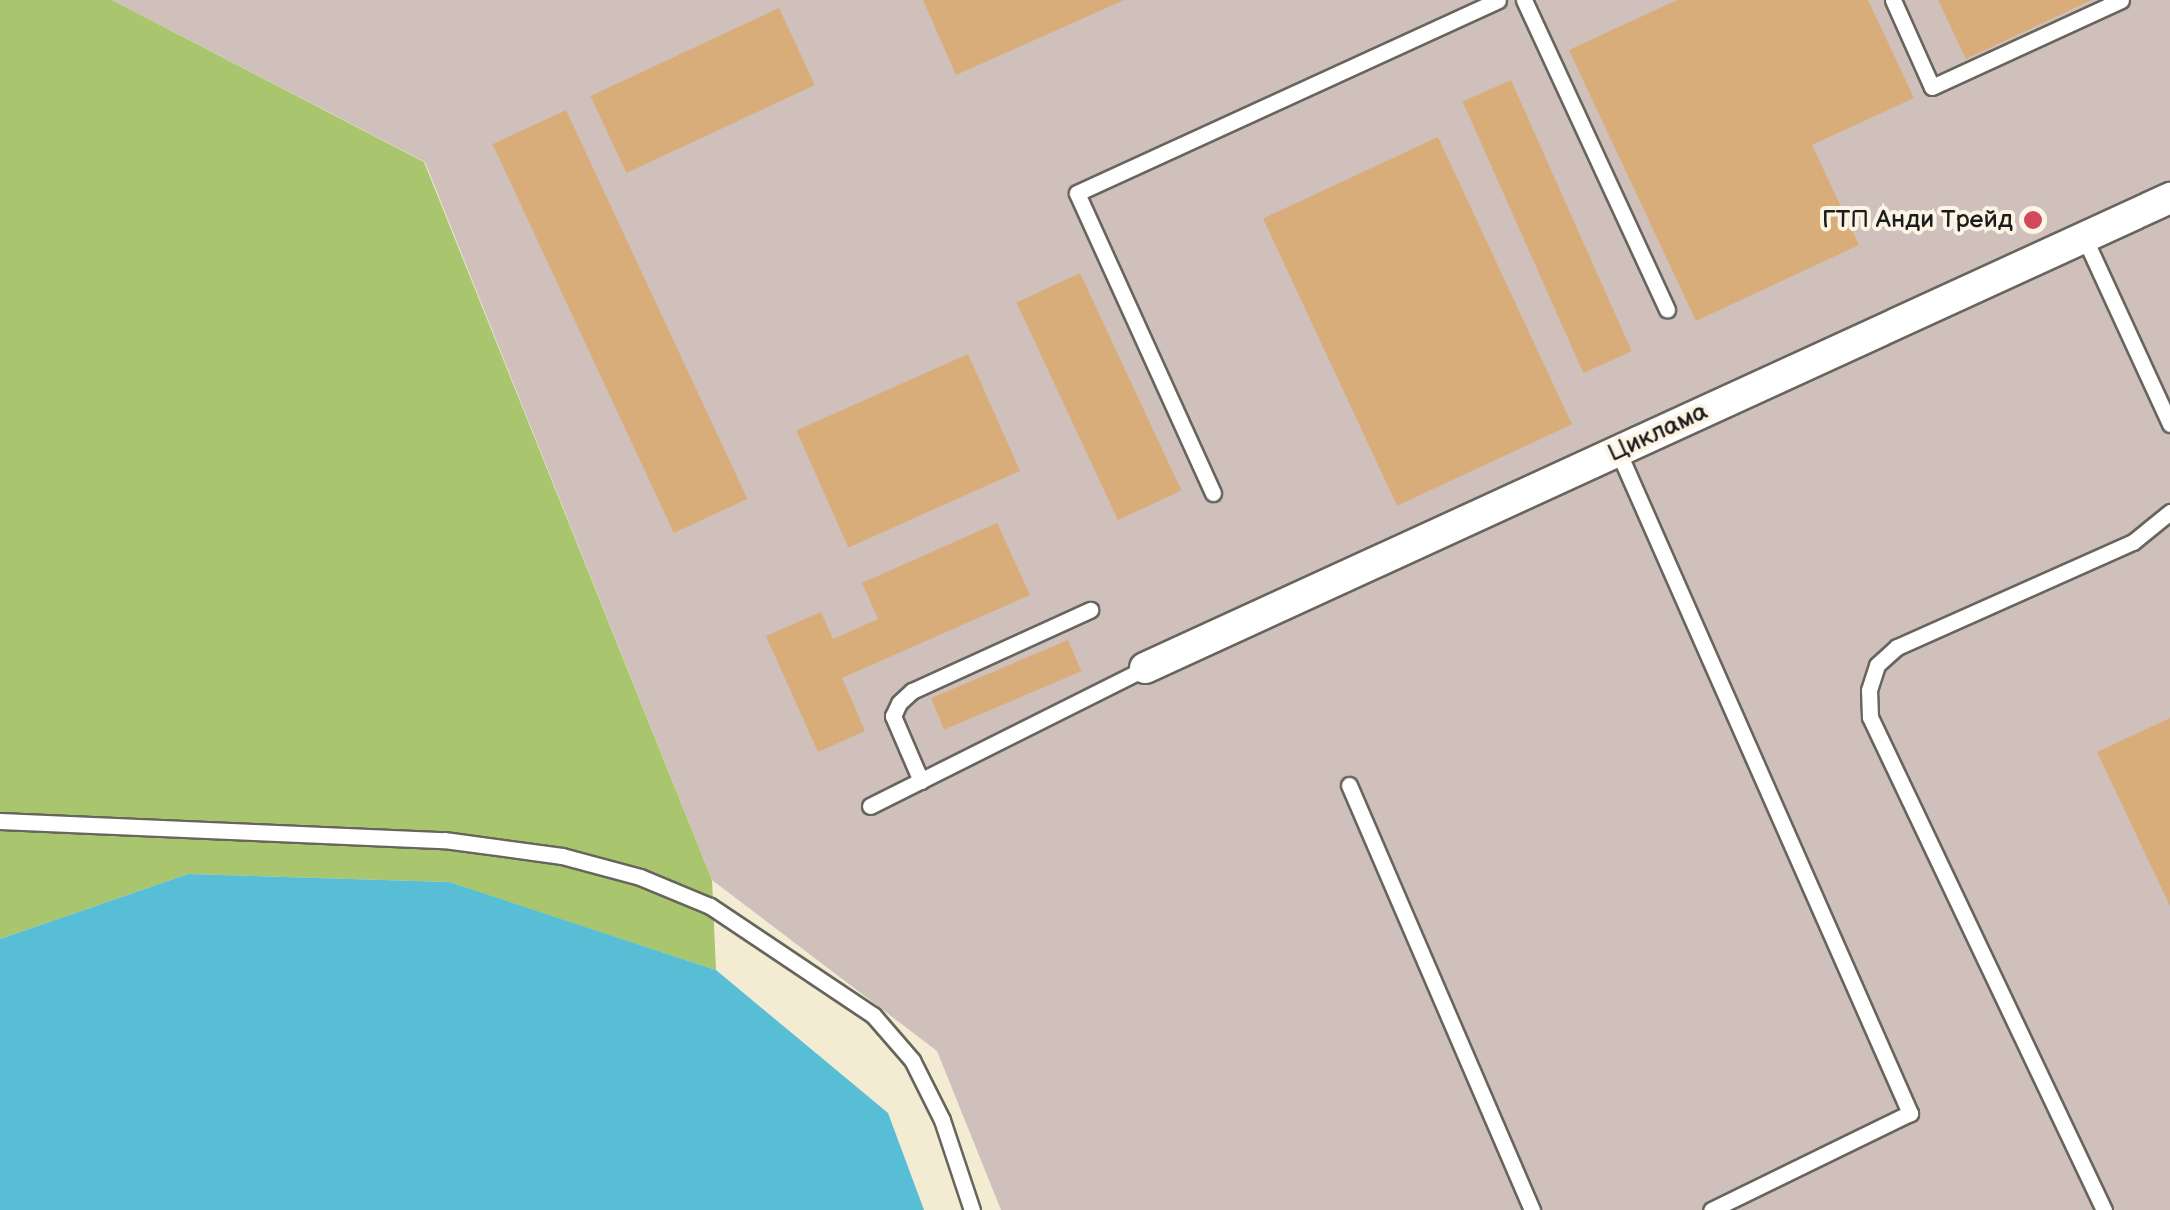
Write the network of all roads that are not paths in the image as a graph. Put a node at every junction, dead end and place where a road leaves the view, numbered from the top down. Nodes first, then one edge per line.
1 (1498, 0) edge
2 (1524, 0) edge
3 (1893, 0) edge
4 (2121, 0) edge
5 (2170, 198) edge
6 (2084, 238) junction
7 (1666, 310) dead end
8 (2170, 424) edge
9 (1618, 451) junction
10 (1213, 492) dead end
11 (2170, 512) edge
12 (1090, 610) dead end
13 (1145, 668) joint
14 (921, 781) junction
15 (1350, 785) dead end
16 (870, 806) dead end
17 (0, 820) edge
18 (972, 1210) edge
19 (1532, 1210) edge
20 (1711, 1210) edge
21 (2104, 1210) edge

1 - 10 lane
2 - 7 lane
3 - 4 lane
5 - 6 street, Циклама
6 - 8 lane
6 - 9 street, Циклама
9 - 13 street, Циклама
9 - 20 lane
11 - 21 lane
12 - 14 lane
13 - 14 lane
14 - 16 lane
15 - 19 lane
17 - 18 lane

